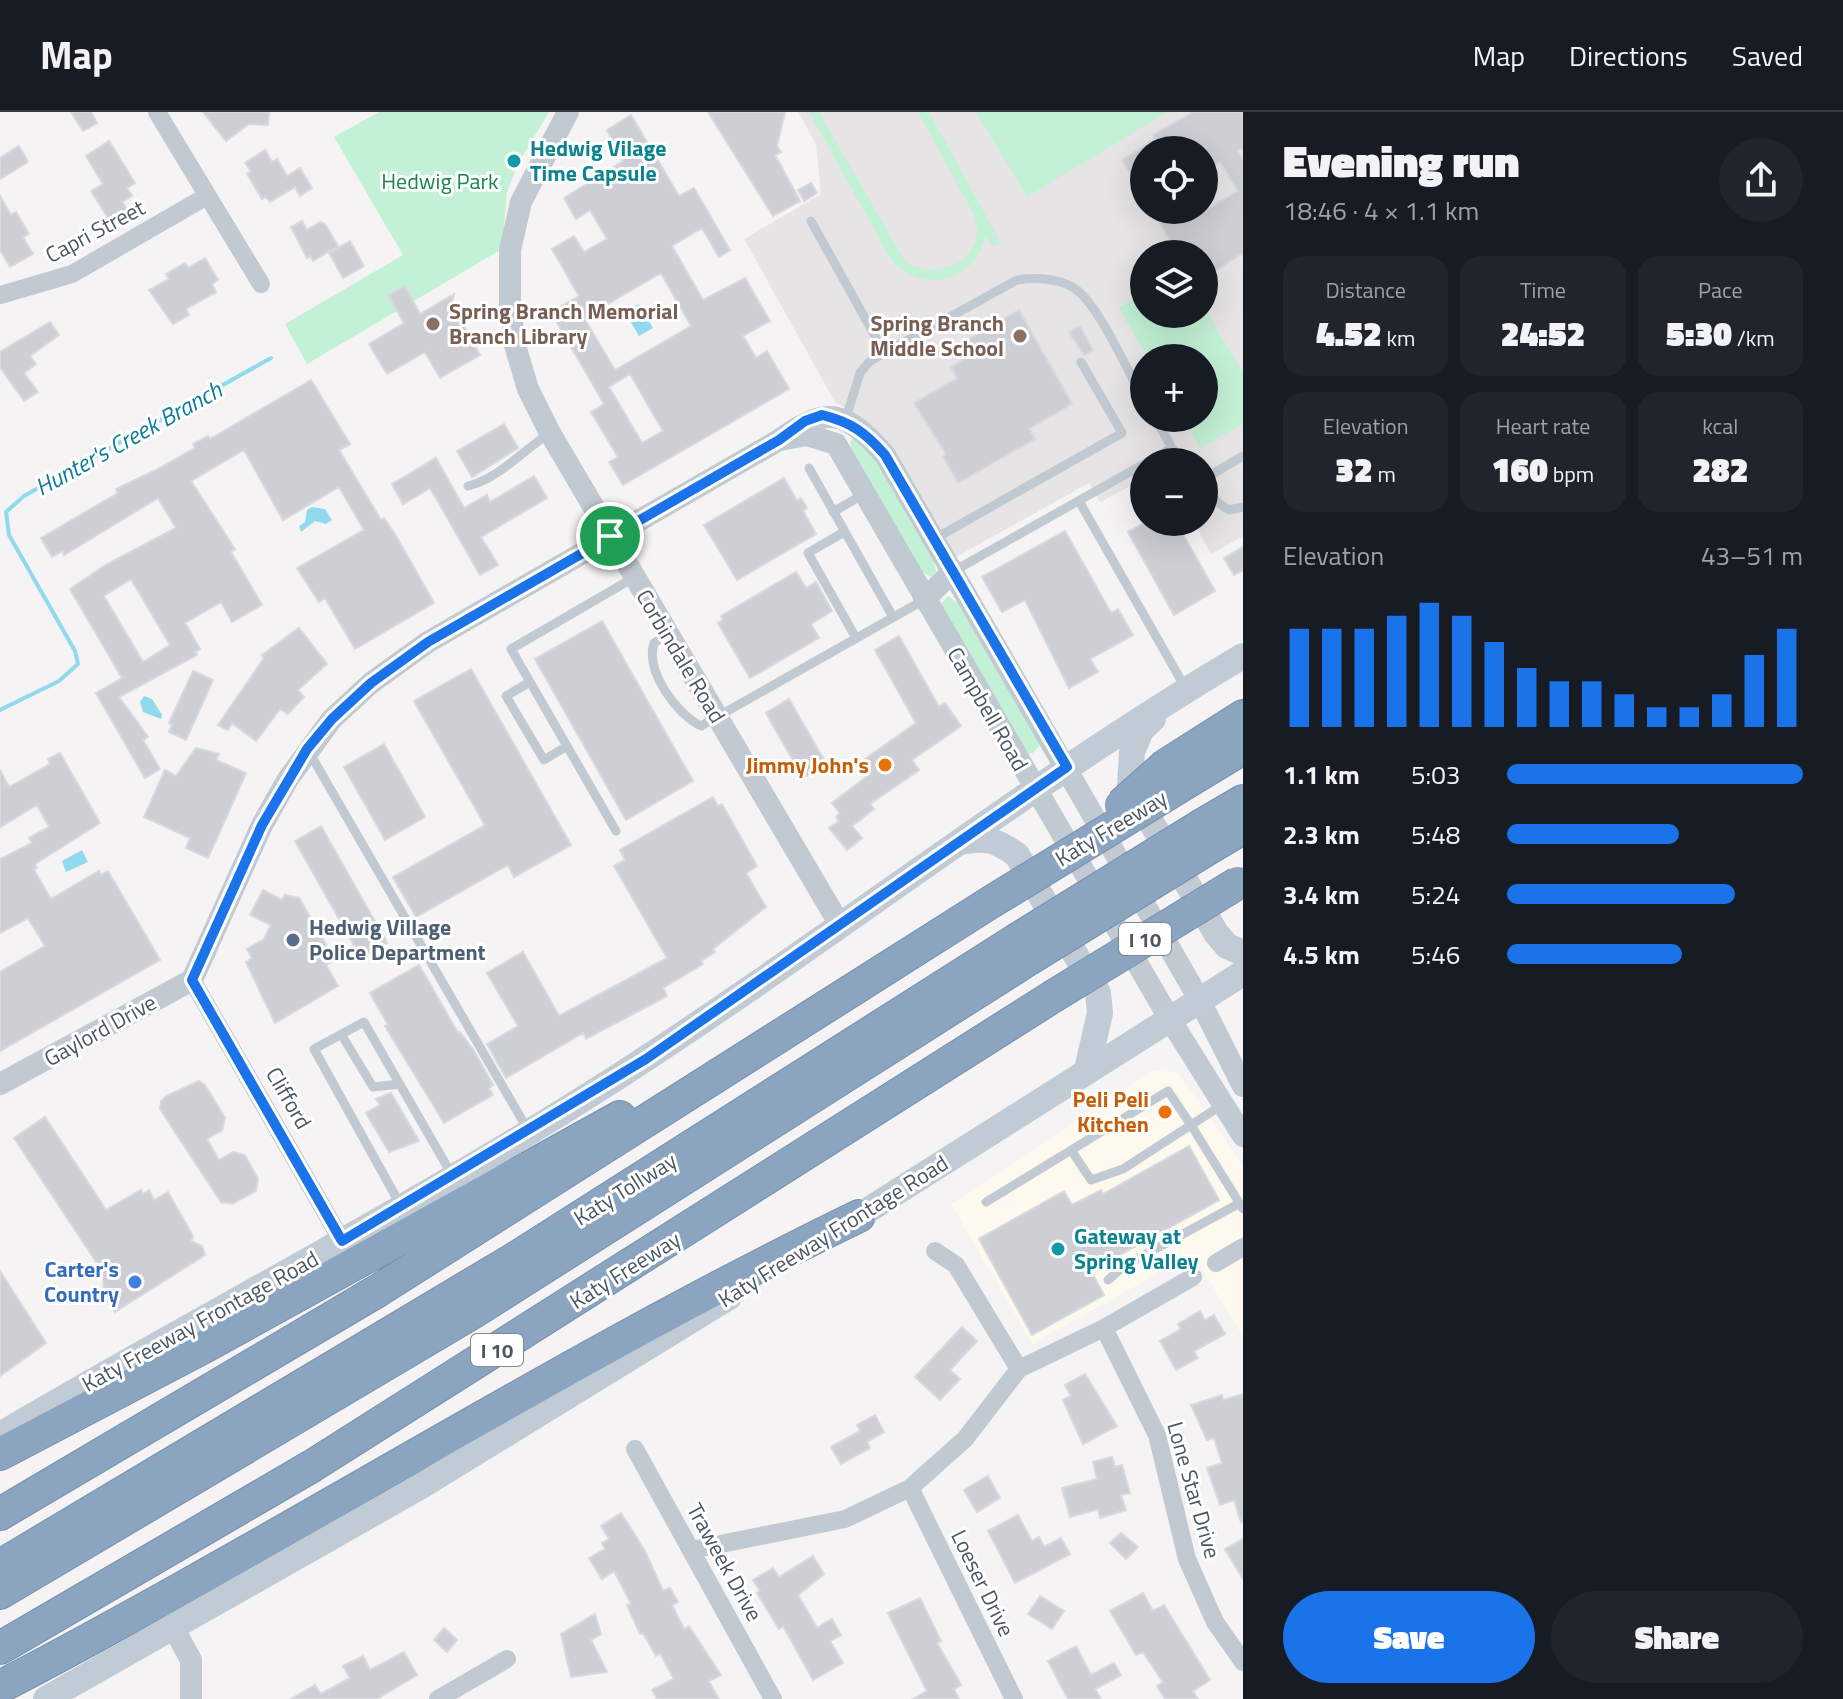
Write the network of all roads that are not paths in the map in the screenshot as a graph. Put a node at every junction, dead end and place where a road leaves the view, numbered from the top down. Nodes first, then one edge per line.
1 (157, 112) edge
2 (568, 112) edge
3 (207, 196) junction
4 (811, 221) dead end
5 (261, 284) dead end
6 (0, 295) edge
7 (884, 352) junction
8 (1081, 362) dead end
9 (1130, 375) edge
10 (845, 421) junction
11 (1163, 432) edge
12 (550, 433) junction
13 (779, 440) junction
14 (836, 444) junction
15 (1172, 448) edge
16 (1243, 456) edge
17 (809, 468) dead end
18 (1218, 471) edge
19 (1130, 472) edge
20 (468, 486) dead end
21 (864, 494) junction
22 (1079, 501) junction
23 (1218, 503) edge
24 (1243, 507) edge
25 (833, 512) junction
26 (844, 532) junction
27 (610, 536) junction
28 (934, 539) junction
29 (952, 572) junction
30 (635, 577) junction
31 (924, 600) junction
32 (893, 617) junction
33 (856, 638) junction
34 (1243, 656) edge
35 (530, 682) junction
36 (1186, 690) junction
37 (1243, 716) edge
38 (718, 718) junction
39 (567, 746) junction
40 (1243, 748) edge
41 (307, 749) junction
42 (1067, 767) junction
43 (1172, 776) junction
44 (1035, 789) junction
45 (1243, 801) edge
46 (1243, 828) edge
47 (616, 831) dead end
48 (1208, 835) junction
49 (957, 844) junction
50 (1240, 881) edge
51 (840, 925) junction
52 (1023, 950) junction
53 (1243, 953) edge
54 (1243, 973) edge
55 (192, 980) junction
56 (1199, 999) junction
57 (1169, 1018) junction
58 (341, 1034) junction
59 (784, 1035) junction
60 (1087, 1070) junction
61 (0, 1084) edge
62 (400, 1084) junction
63 (1243, 1086) edge
64 (1243, 1094) edge
65 (1222, 1105) junction
66 (1191, 1125) junction
67 (528, 1131) junction
68 (1243, 1136) edge
69 (1071, 1150) junction
70 (452, 1176) junction
71 (986, 1202) dead end
72 (401, 1206) junction
73 (1241, 1206) edge
74 (859, 1216) junction
75 (342, 1241) junction
76 (935, 1251) dead end
77 (1241, 1252) edge
78 (1216, 1263) dead end
79 (1193, 1277) dead end
80 (1108, 1280) dead end
81 (1104, 1328) junction
82 (1019, 1369) junction
83 (0, 1435) edge
84 (635, 1449) dead end
85 (0, 1454) edge
86 (910, 1488) junction
87 (0, 1514) edge
88 (691, 1550) junction
89 (0, 1566) edge
90 (0, 1593) edge
91 (173, 1627) junction
92 (0, 1648) edge
93 (507, 1659) dead end
94 (1243, 1662) edge
95 (0, 1687) edge
96 (46, 1699) edge
97 (191, 1699) edge
98 (438, 1699) edge
99 (773, 1699) edge
100 (1014, 1699) edge

1 - 3 street
2 - 12 street, Corbindale Road
3 - 5 street
3 - 6 street, Capri Street
4 - 7 lane
7 - 9 lane
7 - 10 lane
8 - 28 lane
10 - 13 street
10 - 14 street
10 - 28 street, Campbell Road
11 - 15 lane
12 - 20 lane
12 - 27 street, Corbindale Road
13 - 14 street
13 - 27 street
14 - 21 street, Campbell Road
16 - 18 lane
17 - 25 lane
19 - 22 lane
21 - 25 lane
21 - 31 street, Campbell Road
22 - 29 lane
22 - 36 lane
23 - 24 lane
25 - 26 lane
26 - 32 lane
26 - 33 lane
27 - 30 street, Corbindale Road
27 - 41 street
28 - 29 street, Campbell Road
29 - 31 street
29 - 42 street, Campbell Road
30 - 35 lane
30 - 38 street, Corbindale Road
31 - 32 lane
31 - 44 street, Campbell Road
32 - 33 lane
33 - 38 lane
34 - 36 main road, Katy Freeway Frontage Road
35 - 39 lane
35 - 39 lane
36 - 42 main road, Katy Freeway Frontage Road
36 - 53 main road
37 - 43 highway
38 - 51 street, Corbindale Road
39 - 47 lane
40 - 43 highway, Katy Freeway
41 - 55 street
41 - 67 lane
42 - 44 main road, Katy Freeway Frontage Road
42 - 56 street, Campbell Road
43 - 59 highway, Katy Freeway, bridge
44 - 49 main road, Katy Freeway Frontage Road
44 - 57 street, Campbell Road
45 - 48 highway, Katy Tollway
46 - 48 highway, Katy Tollway
48 - 52 highway, Katy Tollway, bridge
49 - 51 main road, Katy Freeway Frontage Road
49 - 60 main road
50 - 92 highway, Katy Freeway / I 10, bridge
51 - 67 main road, Katy Freeway Frontage Road
52 - 89 highway, Katy Tollway
52 - 90 highway, Katy Tollway
54 - 56 main road, Katy Freeway Frontage Road
55 - 61 street, Gaylord Drive
55 - 75 street, Clifford
56 - 57 main road, Katy Freeway Frontage Road
56 - 63 street, Campbell Road
57 - 60 main road, Katy Freeway Frontage Road
57 - 65 street, Campbell Road
58 - 62 lane
58 - 62 lane
58 - 72 lane
59 - 85 highway
59 - 87 highway, Katy Freeway
60 - 74 main road, Katy Freeway Frontage Road
62 - 70 lane
64 - 65 street
65 - 66 lane
65 - 68 street, Campbell Road
66 - 69 lane
66 - 69 lane
66 - 73 lane
67 - 70 main road, Katy Freeway Frontage Road
69 - 71 lane
70 - 72 main road, Katy Freeway Frontage Road
72 - 75 main road, Katy Freeway Frontage Road
73 - 80 lane
74 - 91 main road, Katy Freeway Frontage Road
74 - 95 highway
75 - 83 main road, Katy Freeway Frontage Road
76 - 82 street
77 - 78 street
79 - 81 street
81 - 82 street
81 - 94 street, Lone Star Drive
82 - 86 street
84 - 88 street, Traweek Drive
86 - 88 street
86 - 100 street, Loeser Drive
88 - 99 street, Traweek Drive
91 - 96 main road, Katy Freeway Frontage Road
91 - 97 street
93 - 98 street

